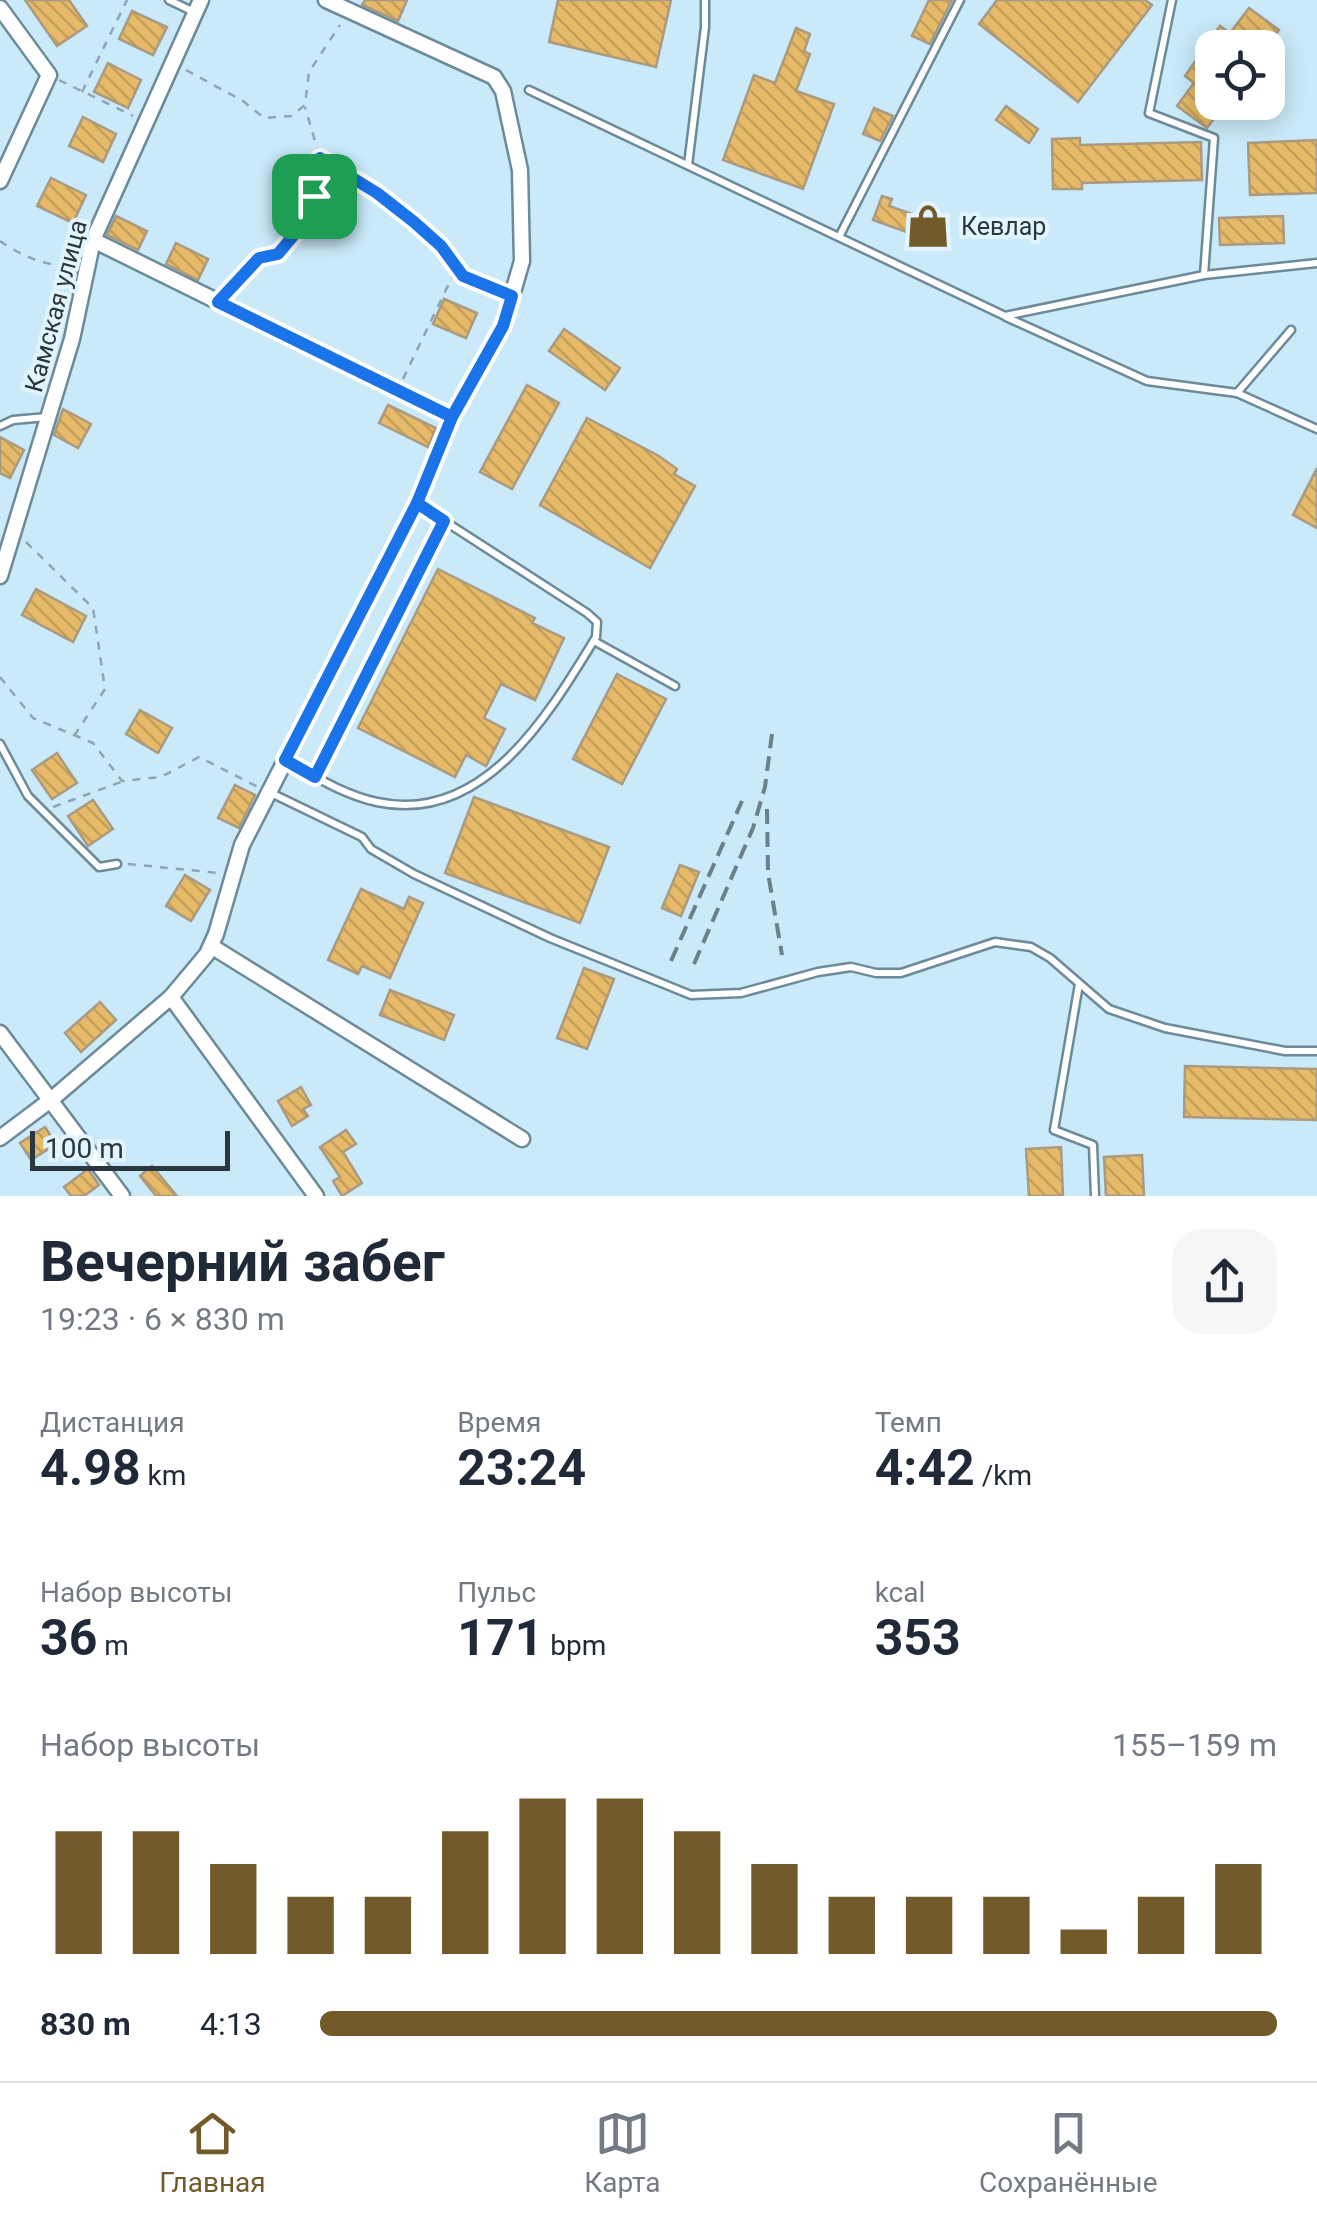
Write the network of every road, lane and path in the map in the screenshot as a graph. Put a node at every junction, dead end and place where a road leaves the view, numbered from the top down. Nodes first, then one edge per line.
1 (127, 0) edge
2 (169, 0) edge
3 (326, 0) edge
4 (705, 0) edge
5 (960, 0) edge
6 (1172, 0) edge
7 (198, 6) edge
8 (0, 8) edge
9 (350, 11) junction
10 (173, 62) junction
11 (49, 75) junction
12 (530, 90) dead end
13 (82, 92) junction
14 (304, 106) junction
15 (146, 123) junction
16 (320, 158) junction
17 (688, 166) junction
18 (0, 181) edge
19 (839, 237) junction
20 (93, 240) junction
21 (0, 241) edge
22 (88, 262) junction
23 (1317, 263) edge
24 (456, 267) junction
25 (1204, 276) junction
26 (512, 296) junction
27 (218, 302) junction
28 (1005, 316) junction
29 (1291, 330) dead end
30 (397, 390) junction
31 (1237, 393) junction
32 (48, 416) junction
33 (452, 417) junction
34 (0, 426) edge
35 (1317, 429) edge
36 (417, 503) junction
37 (444, 521) junction
38 (14, 531) junction
39 (0, 576) edge
40 (594, 641) junction
41 (0, 677) edge
42 (674, 686) dead end
43 (74, 736) junction
44 (0, 744) edge
45 (285, 760) junction
46 (315, 777) junction
47 (122, 781) junction
48 (269, 792) junction
49 (43, 811) junction
50 (117, 864) joint
51 (232, 873) junction
52 (210, 946) junction
53 (1079, 984) junction
54 (171, 997) junction
55 (0, 1033) edge
56 (1317, 1051) edge
57 (52, 1099) junction
58 (0, 1138) edge
59 (522, 1139) dead end
60 (122, 1196) edge
61 (316, 1196) edge
62 (1094, 1196) edge

1 - 13 path
2 - 7 lane
3 - 9 street
4 - 17 lane
5 - 19 lane
6 - 25 lane
7 - 10 street, Камская улица
8 - 11 street
9 - 14 path
9 - 26 street
10 - 14 path
10 - 15 street, Камская улица
11 - 13 path
11 - 18 street
12 - 17 lane
13 - 15 path
14 - 16 path
15 - 20 street, Камская улица
16 - 24 path
16 - 27 path
17 - 19 lane
19 - 28 lane
20 - 22 street, Камская улица
20 - 27 street
21 - 22 path
22 - 32 street, Камская улица
23 - 25 lane
24 - 26 path
24 - 30 path
25 - 28 lane
26 - 33 street
27 - 30 street
28 - 31 lane
29 - 31 lane
30 - 33 street
31 - 35 lane
32 - 34 lane
32 - 38 street, Камская улица
33 - 36 street
36 - 37 lane
36 - 45 street
37 - 40 lane
37 - 46 lane
38 - 39 street, Камская улица
38 - 43 path
40 - 42 lane
40 - 46 lane
41 - 43 path
43 - 47 path
44 - 49 lane
45 - 46 lane
45 - 48 street
47 - 48 path
47 - 49 path
48 - 51 street
48 - 53 lane
49 - 50 lane
50 - 51 path
51 - 52 street
52 - 54 street
52 - 59 street
53 - 56 lane
53 - 62 lane
54 - 57 street
54 - 61 street
55 - 57 street
57 - 58 street
57 - 60 street

